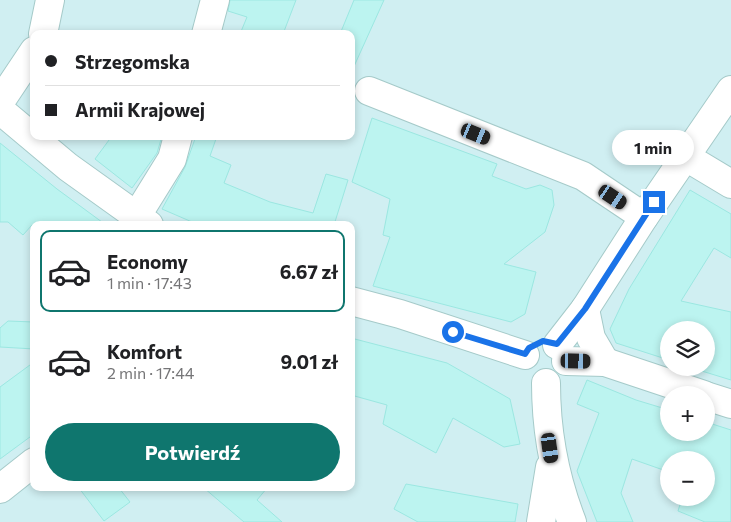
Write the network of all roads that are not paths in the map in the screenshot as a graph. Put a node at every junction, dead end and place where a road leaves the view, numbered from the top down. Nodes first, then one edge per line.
1 (50, 0) edge
2 (215, 0) edge
3 (44, 30) edge
4 (207, 30) edge
5 (30, 57) edge
6 (731, 90) edge
7 (369, 91) dead end
8 (0, 102) edge
9 (0, 110) edge
10 (30, 135) edge
11 (36, 140) edge
12 (177, 140) edge
13 (686, 157) junction
14 (731, 184) edge
15 (644, 217) junction
16 (142, 221) edge
17 (355, 302) edge
18 (585, 309) junction
19 (562, 353) junction
20 (525, 354) junction
21 (605, 362) junction
22 (546, 383) junction
23 (678, 386) edge
24 (715, 398) edge
25 (731, 404) edge
26 (551, 458) junction
27 (30, 465) edge
28 (0, 489) edge
29 (541, 522) edge
30 (572, 522) edge

1 - 3 street
2 - 4 street
5 - 8 street
6 - 13 street
7 - 15 street
9 - 10 street
11 - 16 street
12 - 16 street
13 - 14 street
13 - 15 street
15 - 18 street
17 - 20 street
18 - 19 street
18 - 21 street
19 - 20 street
19 - 21 street
19 - 22 street
20 - 22 street
21 - 23 street
22 - 26 street
24 - 25 street
26 - 29 street
26 - 30 street
27 - 28 street

